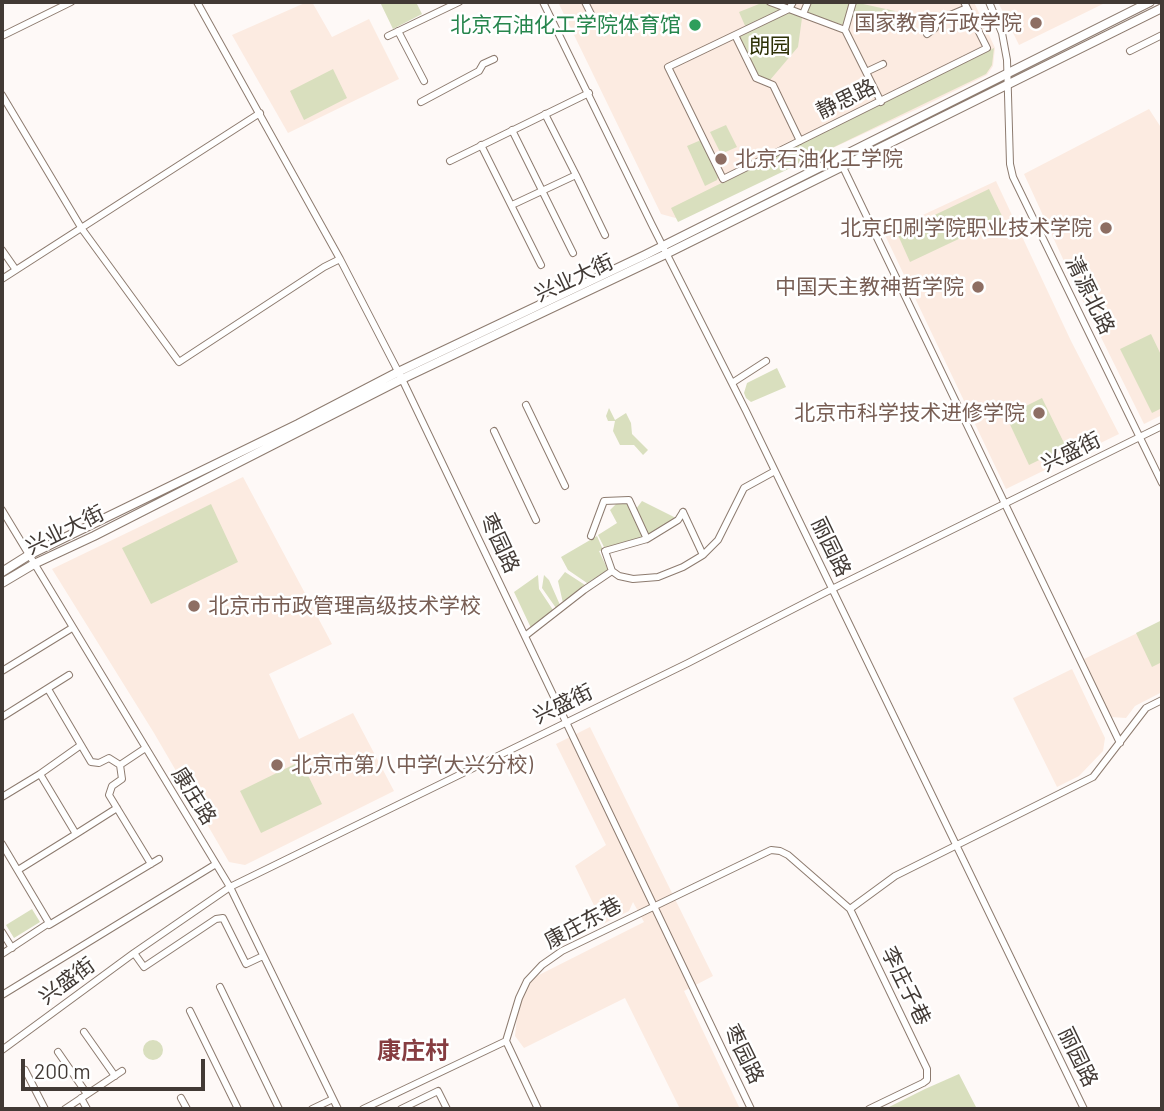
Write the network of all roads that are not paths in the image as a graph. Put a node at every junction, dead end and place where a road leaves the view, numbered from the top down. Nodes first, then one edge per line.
1 (71, 2) edge
2 (197, 2) edge
3 (459, 2) edge
4 (543, 2) edge
5 (585, 2) edge
6 (770, 2) edge
7 (793, 2) edge
8 (808, 2) edge
9 (853, 2) edge
10 (989, 2) edge
11 (1150, 2) edge
12 (965, 5) edge
13 (1162, 8) edge
14 (789, 9) junction
15 (803, 14) junction
16 (594, 20) dead end
17 (845, 30) junction
18 (398, 31) junction
19 (927, 34) dead end
20 (735, 35) junction
21 (1162, 35) edge
22 (2, 36) edge
23 (388, 36) dead end
24 (1130, 51) dead end
25 (494, 59) dead end
26 (883, 64) dead end
27 (866, 72) junction
28 (1008, 74) junction
29 (424, 81) dead end
30 (1007, 86) junction
31 (589, 93) junction
32 (2, 95) edge
33 (421, 102) dead end
34 (881, 102) junction
35 (260, 113) junction
36 (545, 114) junction
37 (512, 130) junction
38 (800, 141) junction
39 (481, 145) junction
40 (450, 161) dead end
41 (842, 165) junction
42 (576, 175) junction
43 (543, 190) junction
44 (512, 205) junction
45 (82, 229) junction
46 (606, 235) dead end
47 (2, 250) edge
48 (664, 250) junction
49 (573, 253) dead end
50 (340, 259) junction
51 (541, 265) dead end
52 (16, 270) junction
53 (2, 279) edge
54 (766, 361) dead end
55 (400, 376) junction
56 (732, 383) junction
57 (526, 405) dead end
58 (1162, 426) edge
59 (494, 431) dead end
60 (1140, 437) junction
61 (775, 471) junction
62 (1162, 483) edge
63 (565, 486) dead end
64 (1005, 504) junction
65 (2, 510) edge
66 (536, 520) dead end
67 (591, 536) dead end
68 (648, 539) junction
69 (29, 555) junction
70 (703, 555) junction
71 (34, 564) junction
72 (612, 571) junction
73 (2, 572) edge
74 (2, 583) edge
75 (832, 589) junction
76 (72, 628) junction
77 (526, 636) junction
78 (2, 671) edge
79 (69, 675) dead end
80 (47, 689) junction
81 (1162, 700) edge
82 (2, 717) edge
83 (566, 722) junction
84 (1120, 743) junction
85 (81, 746) junction
86 (145, 749) junction
87 (120, 765) junction
88 (40, 774) junction
89 (2, 797) edge
90 (117, 808) junction
91 (76, 834) junction
92 (2, 844) edge
93 (956, 845) junction
94 (159, 859) dead end
95 (151, 864) junction
96 (216, 864) junction
97 (18, 870) junction
98 (230, 887) junction
99 (653, 906) junction
100 (850, 909) junction
101 (49, 925) junction
102 (2, 932) edge
103 (12, 948) junction
104 (134, 953) junction
105 (2, 954) edge
106 (263, 956) junction
107 (220, 987) dead end
108 (2, 995) edge
109 (190, 1011) dead end
110 (85, 1032) dead end
111 (506, 1041) junction
112 (2, 1049) edge
113 (58, 1052) dead end
114 (25, 1070) dead end
115 (122, 1071) dead end
116 (114, 1076) junction
117 (84, 1096) junction
118 (181, 1098) dead end
119 (333, 1099) junction
120 (45, 1109) edge
121 (65, 1109) edge
122 (87, 1109) edge
123 (187, 1109) edge
124 (238, 1109) edge
125 (279, 1109) edge
126 (312, 1109) edge
127 (338, 1109) edge
128 (363, 1109) edge
129 (401, 1109) edge
130 (447, 1109) edge
131 (538, 1109) edge
132 (751, 1109) edge
133 (869, 1109) edge
134 (1084, 1109) edge

1 - 22 street
2 - 35 street, 枣园路
3 - 18 street
4 - 31 street, 丽园路
5 - 16 street
6 - 14 street
7 - 14 street
8 - 15 street
9 - 17 street
10 - 28 street, 清源北路
11 - 28 main road, 兴业大街
12 - 19 street
12 - 34 street, 静思路
13 - 30 main road, 兴业大街
14 - 15 street
14 - 20 street
15 - 17 street
17 - 27 street
18 - 23 street
18 - 29 street
20 - 38 street
20 - 38 street, 静思路
21 - 24 street
25 - 33 street
26 - 27 street
27 - 34 street
28 - 30 street, 清源北路
28 - 48 main road, 兴业大街
30 - 41 main road, 兴业大街
30 - 60 street, 清源北路
31 - 36 street
31 - 48 street, 丽园路
32 - 45 street
34 - 38 street, 静思路
35 - 45 street
35 - 50 street, 枣园路
36 - 37 street
36 - 42 street
37 - 39 street
37 - 43 street
39 - 40 street
39 - 44 street
41 - 48 main road, 兴业大街
41 - 64 street
42 - 43 street
42 - 46 street
43 - 44 street
43 - 49 street
44 - 51 street
45 - 50 street
45 - 52 street
47 - 52 street
48 - 55 main road, 兴业大街
48 - 56 street, 丽园路
50 - 55 street, 枣园路
52 - 53 street
54 - 56 street
55 - 69 main road, 兴业大街
55 - 71 main road, 兴业大街
55 - 77 street, 枣园路
56 - 61 street, 丽园路
57 - 63 street
58 - 60 street, 兴盛街
59 - 66 street
60 - 62 street, 清源北路
60 - 64 street, 兴盛街
61 - 70 street
61 - 75 street, 丽园路
64 - 75 street, 兴盛街
64 - 84 street
65 - 69 street, 康庄路
67 - 68 street
68 - 70 street
68 - 72 street
69 - 71 street, 康庄路
69 - 73 main road, 兴业大街
70 - 72 street
71 - 74 main road, 兴业大街
71 - 76 street, 康庄路
72 - 77 street
75 - 83 street, 兴盛街
75 - 93 street, 丽园路
76 - 78 street
76 - 86 street, 康庄路
77 - 83 street, 枣园路
79 - 80 street
80 - 82 street
80 - 85 street
81 - 84 street
83 - 98 street, 兴盛街
83 - 99 street, 枣园路
84 - 93 street
85 - 87 street
85 - 88 street
86 - 87 street
86 - 96 street, 康庄路
87 - 90 street
88 - 89 street
88 - 91 street
90 - 91 street
90 - 95 street
91 - 97 street
92 - 97 street
93 - 100 street
93 - 134 street, 丽园路
94 - 95 street
95 - 101 street
96 - 98 street, 康庄路
96 - 108 street
97 - 101 street
98 - 104 street, 兴盛街
98 - 106 street, 康庄路
99 - 100 street, 康庄东巷
99 - 111 street, 康庄东巷
99 - 132 street, 枣园路
100 - 133 street, 李庄子巷
101 - 103 street
102 - 103 street
103 - 105 street
104 - 106 street
104 - 112 street, 兴盛街
106 - 119 street, 康庄路
107 - 125 street
109 - 124 street
110 - 116 street
111 - 128 street
111 - 131 street
113 - 117 street
114 - 120 street
115 - 116 street
116 - 117 street
117 - 121 street
117 - 122 street
118 - 123 street
119 - 126 street
119 - 127 street, 康庄路
129 - 130 street

